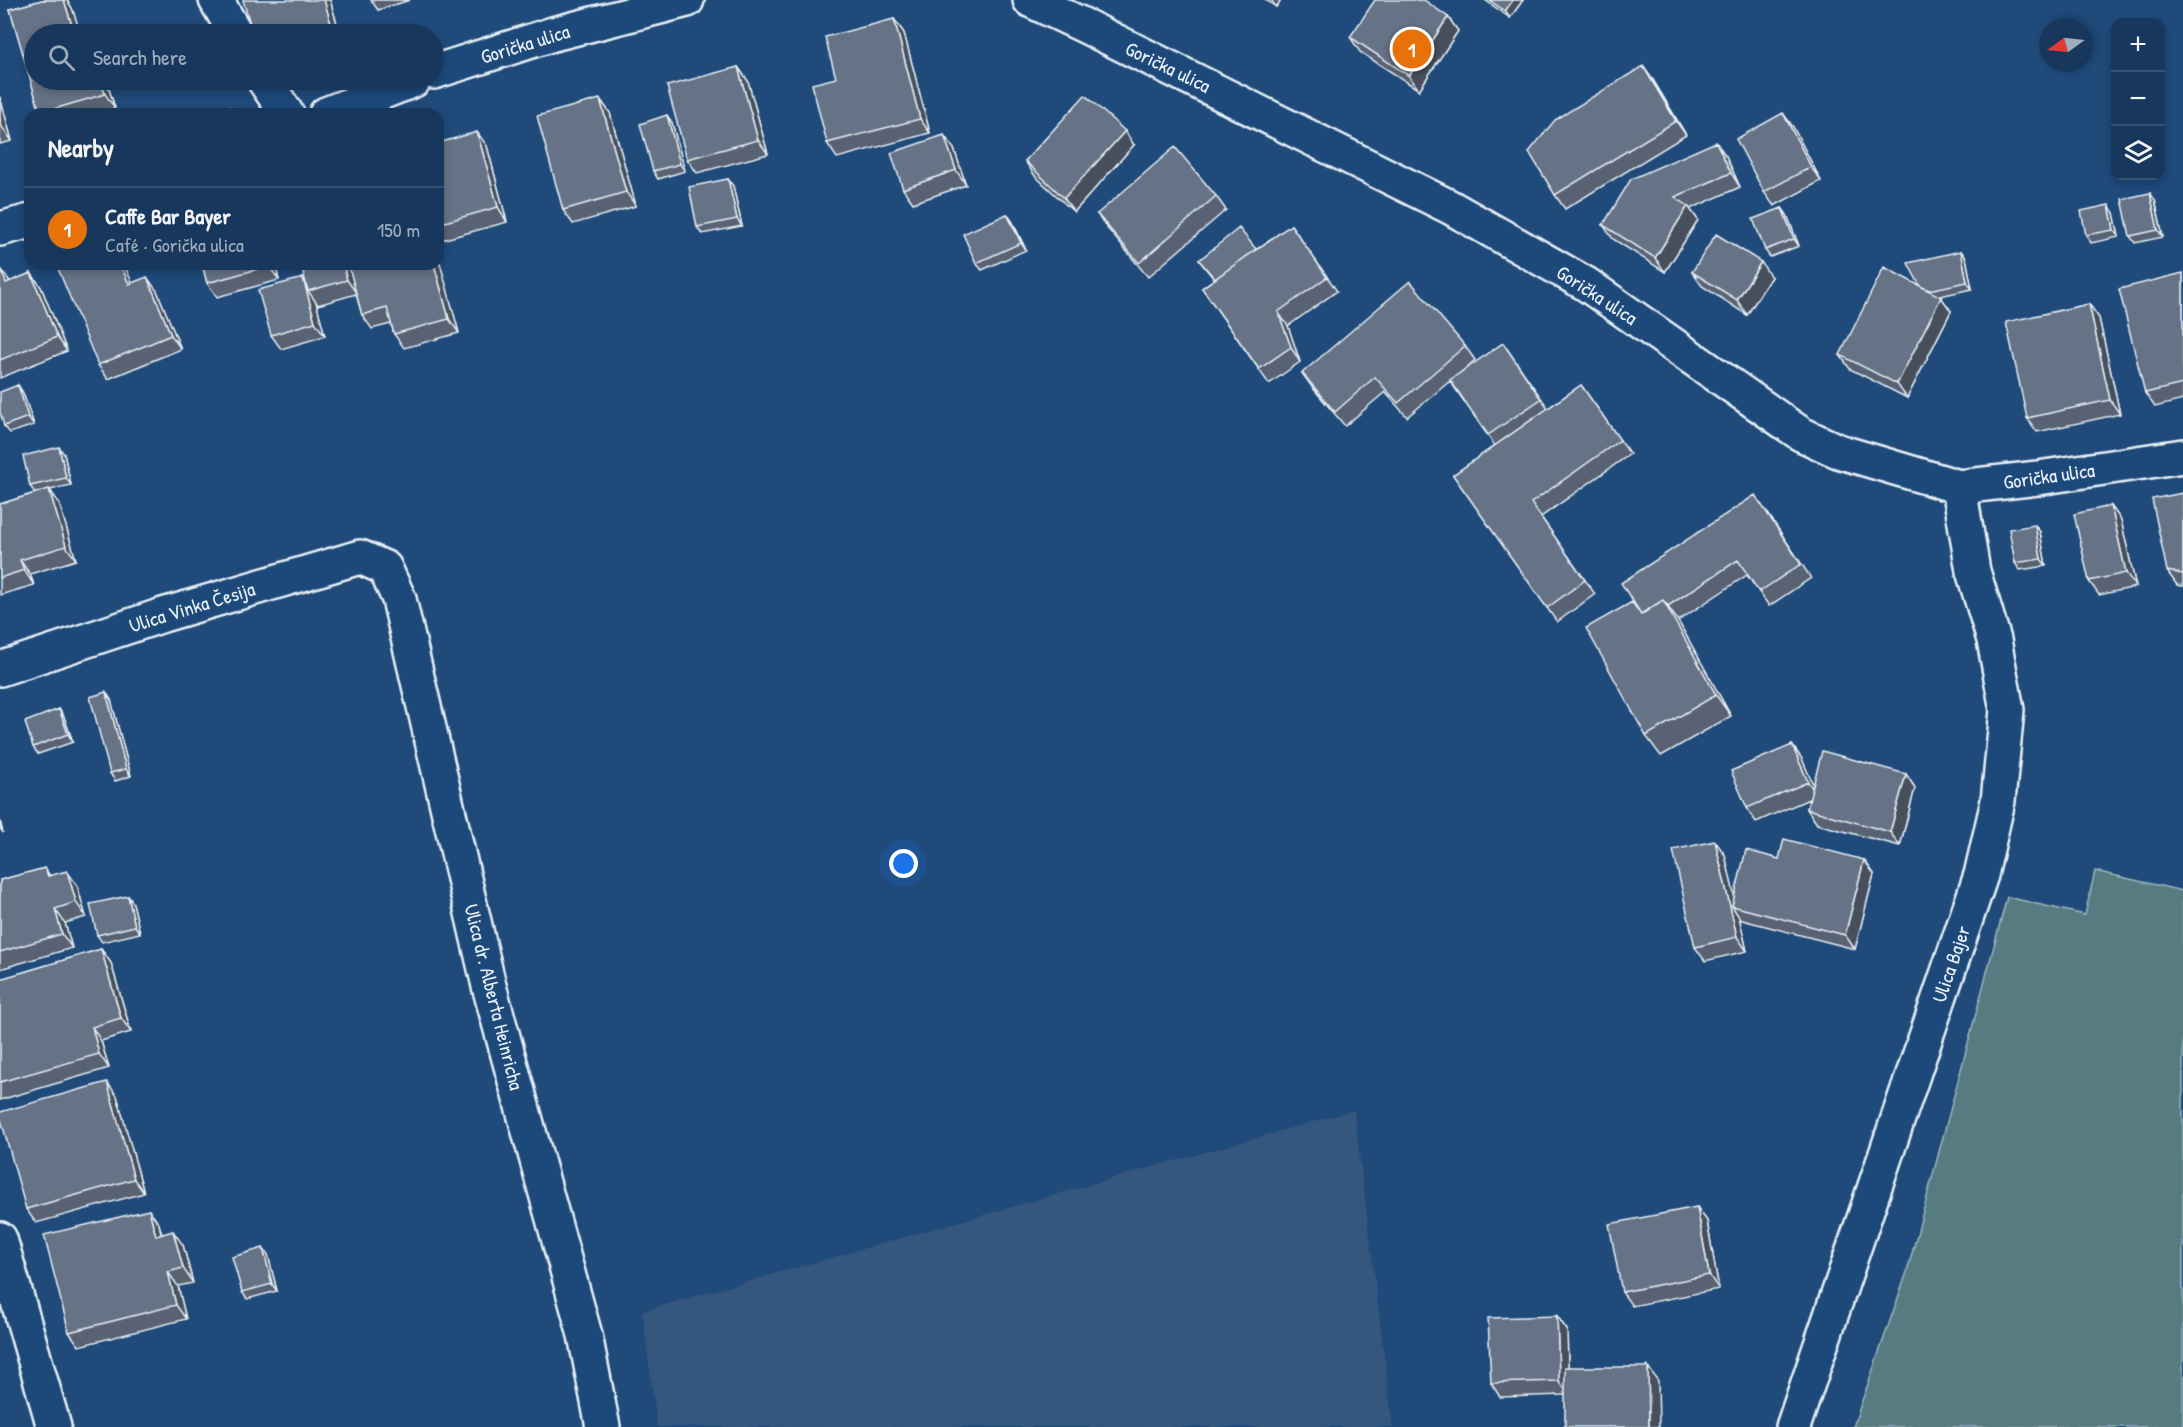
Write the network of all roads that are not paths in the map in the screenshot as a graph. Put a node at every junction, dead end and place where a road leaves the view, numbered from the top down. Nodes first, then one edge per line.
1 (216, 0) edge
2 (687, 0) edge
3 (1030, 0) edge
4 (230, 24) edge
5 (444, 69) edge
6 (271, 90) edge
7 (388, 90) edge
8 (283, 108) edge
9 (342, 108) edge
10 (24, 223) edge
11 (0, 229) edge
12 (2183, 456) edge
13 (1959, 487) junction
14 (385, 568) joint
15 (0, 669) edge
16 (0, 1239) edge
17 (54, 1427) edge
18 (603, 1427) edge
19 (1792, 1427) edge

1 - 4 street
2 - 5 street, Gorička ulica
3 - 13 street, Gorička ulica
6 - 8 street
7 - 9 street
10 - 11 street
12 - 13 street, Gorička ulica
13 - 19 street, Ulica Bajer
14 - 15 street, Ulica Vinka Česija
14 - 18 street, Ulica dr. Alberta Heinricha
16 - 17 street

